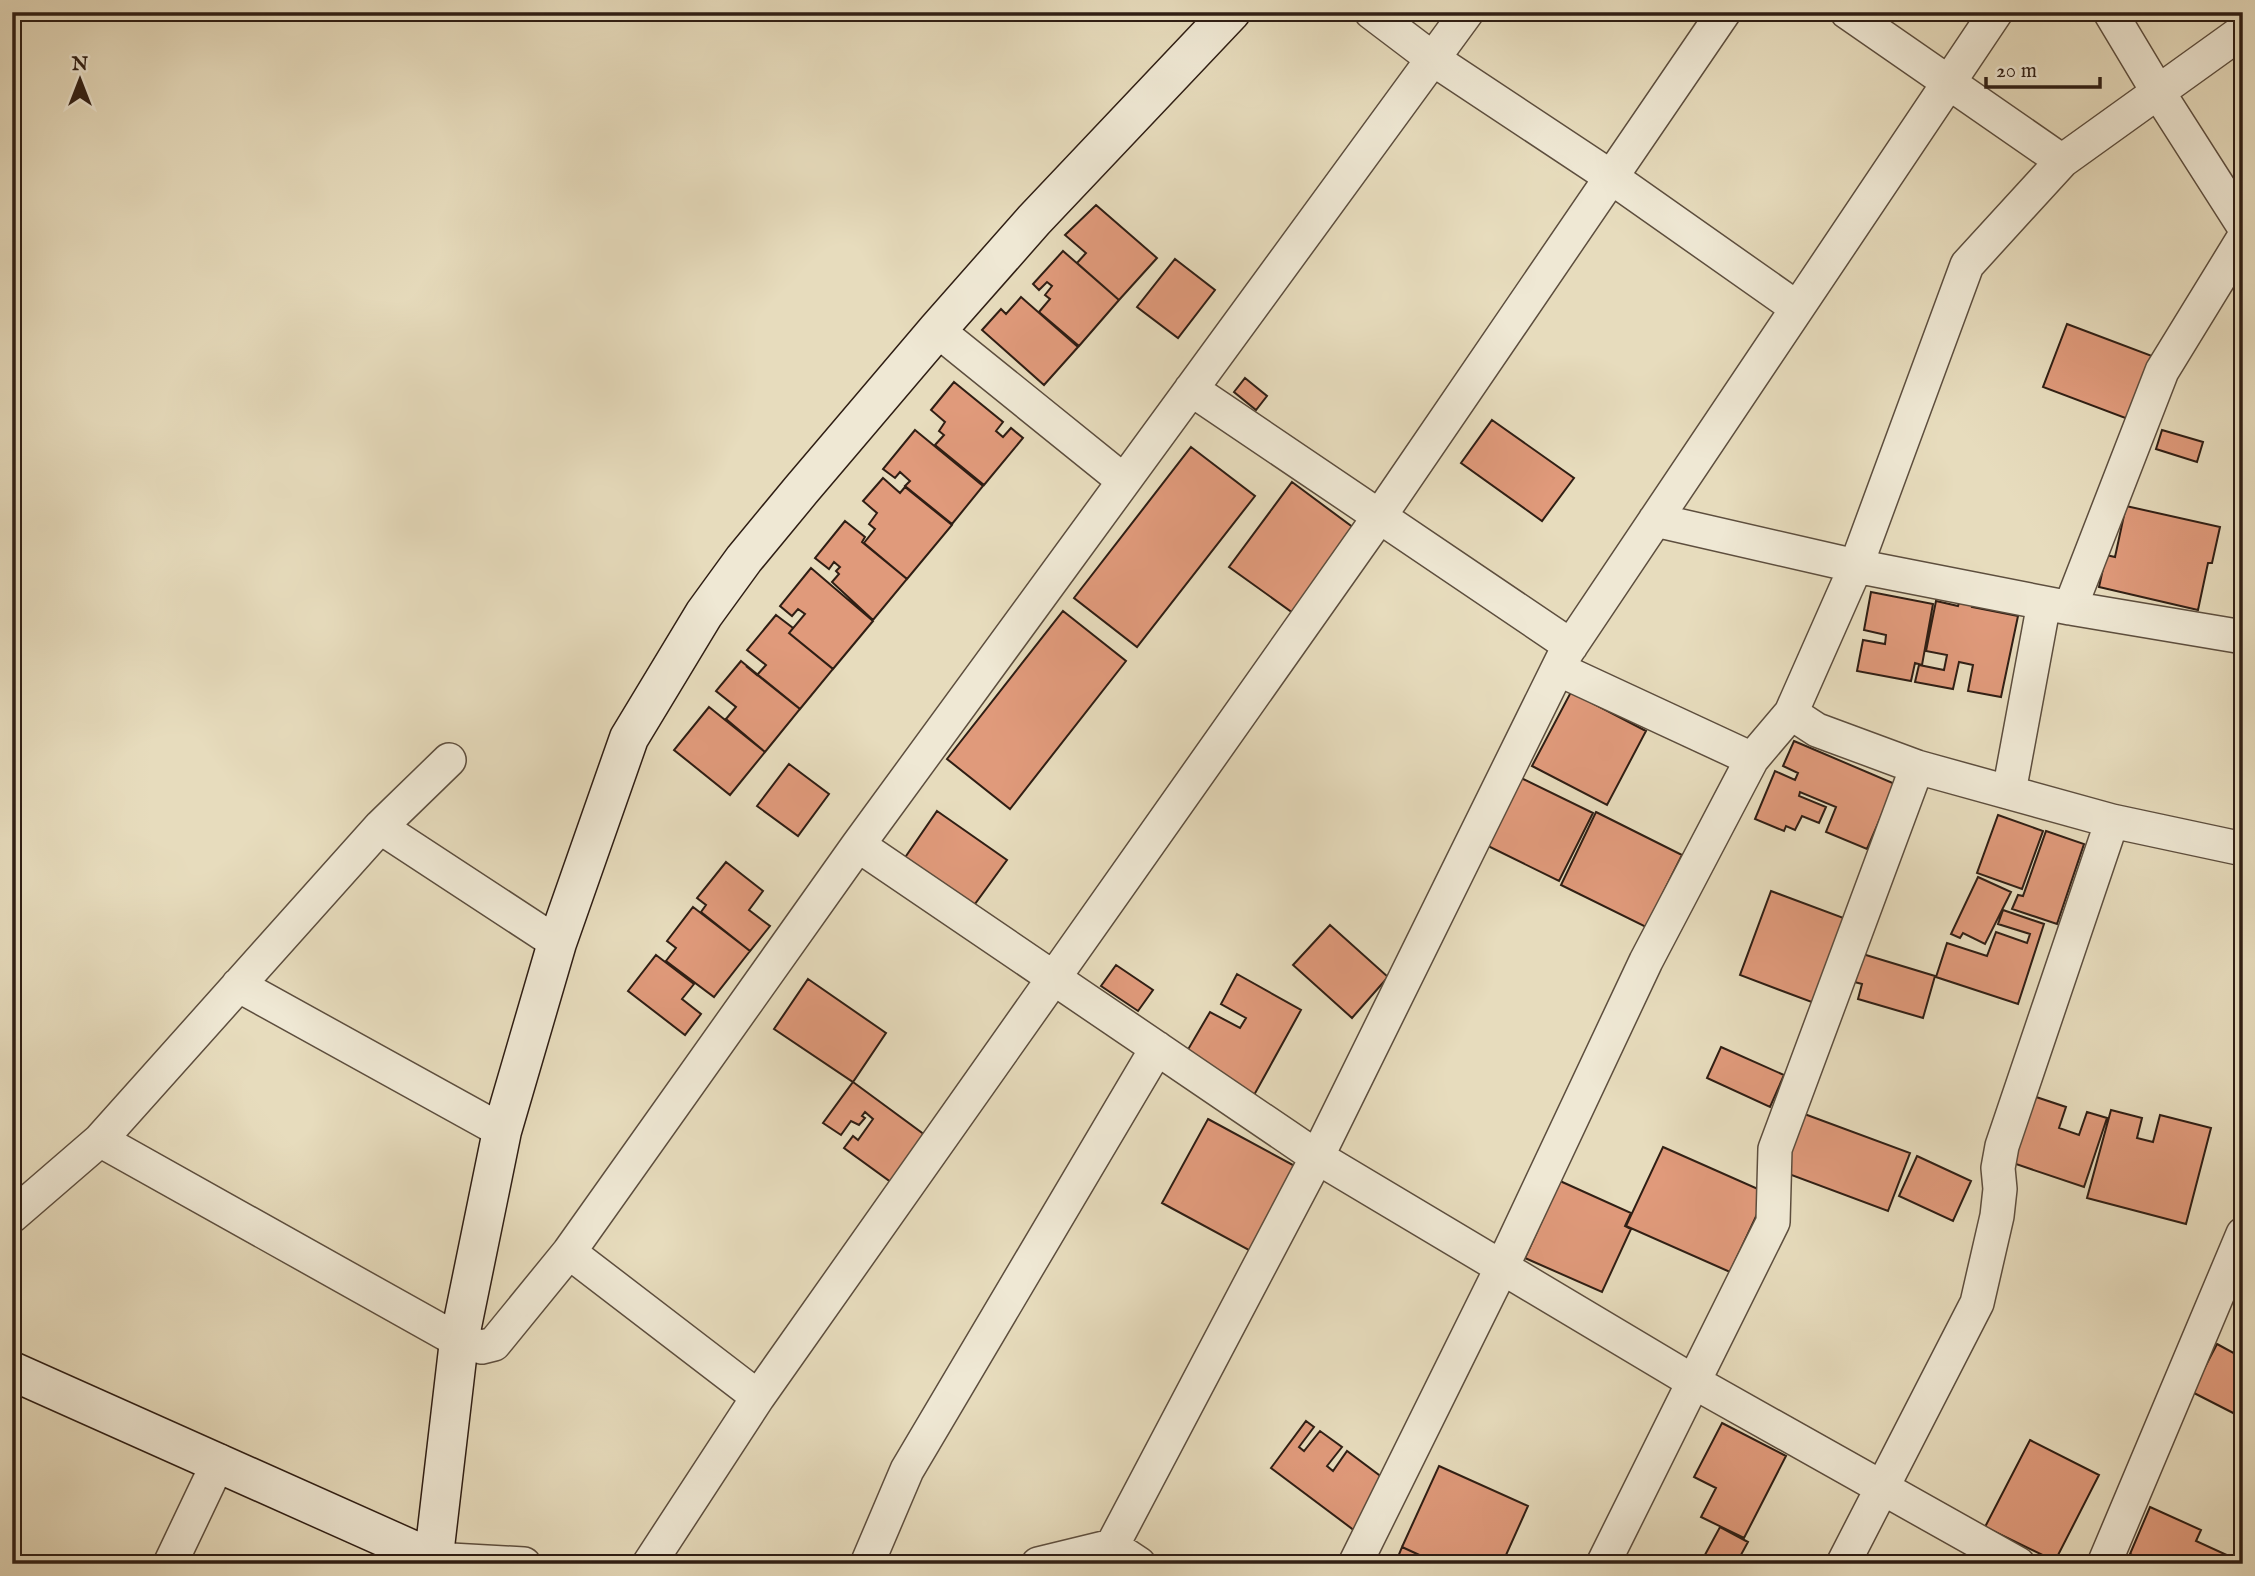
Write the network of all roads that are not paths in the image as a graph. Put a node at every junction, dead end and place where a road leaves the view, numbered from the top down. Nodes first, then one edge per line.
1 (1231, 12) edge
2 (1371, 12) edge
3 (1467, 12) edge
4 (1724, 12) edge
5 (1847, 12) edge
6 (1996, 12) edge
7 (2110, 12) edge
8 (2243, 31) edge
9 (1433, 59) junction
10 (1949, 83) junction
11 (2158, 92) junction
12 (2062, 161) junction
13 (1611, 177) junction
14 (2243, 225) edge
15 (2243, 239) edge
16 (1797, 308) junction
17 (937, 330) junction
18 (1191, 389) junction
19 (1124, 481) junction
20 (1379, 517) junction
21 (1655, 520) junction
22 (1856, 566) junction
23 (2057, 606) junction
24 (2243, 637) edge
25 (1564, 657) junction
26 (1791, 713) junction
27 (1752, 759) junction
28 (449, 760) dead end
29 (1917, 768) junction
30 (2009, 792) junction
31 (2112, 821) junction
32 (380, 827) junction
33 (858, 845) junction
34 (2243, 849) edge
35 (557, 943) junction
36 (1053, 977) junction
37 (239, 985) junction
38 (1157, 1048) junction
39 (502, 1131) junction
40 (100, 1140) junction
41 (1317, 1157) junction
42 (12, 1216) edge
43 (2243, 1234) edge
44 (569, 1252) junction
45 (1502, 1267) junction
46 (2236, 1269) edge
47 (459, 1341) junction
48 (12, 1371) edge
49 (1694, 1382) junction
50 (758, 1398) junction
51 (219, 1461) junction
52 (1882, 1488) junction
53 (1126, 1555) edge
54 (433, 1561) edge
55 (170, 1564) edge
56 (524, 1564) edge
57 (649, 1564) edge
58 (867, 1564) edge
59 (1038, 1564) edge
60 (1355, 1564) edge
61 (1603, 1564) edge
62 (1843, 1564) edge
63 (2018, 1564) edge
64 (2104, 1564) edge

1 - 17 street
2 - 9 street
3 - 9 street
4 - 13 street
5 - 10 street
6 - 10 street
7 - 11 street
8 - 11 street
9 - 13 street
9 - 18 street
10 - 12 street
10 - 16 street
11 - 12 street
11 - 14 street
12 - 22 street
13 - 16 street
13 - 20 street
15 - 23 street
16 - 21 street
17 - 19 street
17 - 35 street
18 - 19 street
18 - 20 street
19 - 33 street
20 - 25 street
20 - 36 street
21 - 22 street
21 - 25 street
22 - 23 street
22 - 26 street
23 - 24 street
23 - 30 street
25 - 27 street
25 - 41 street
26 - 27 street
26 - 29 street
27 - 45 street
28 - 32 street
29 - 30 street
29 - 49 street
30 - 31 street
31 - 34 street
31 - 52 street
32 - 35 street
32 - 37 street
33 - 36 street
33 - 44 street
35 - 39 street
36 - 38 street
36 - 50 street
37 - 39 street
37 - 40 street
38 - 41 street
38 - 58 street
39 - 47 street
40 - 42 street
40 - 47 street
41 - 45 street
41 - 53 street
43 - 46 street
44 - 47 street
44 - 50 street
45 - 49 street
45 - 60 street
46 - 64 street
47 - 54 street
48 - 51 street
49 - 52 street
49 - 61 street
50 - 57 street
51 - 54 street
51 - 55 street
52 - 62 street
52 - 63 street
53 - 59 street
54 - 56 street

